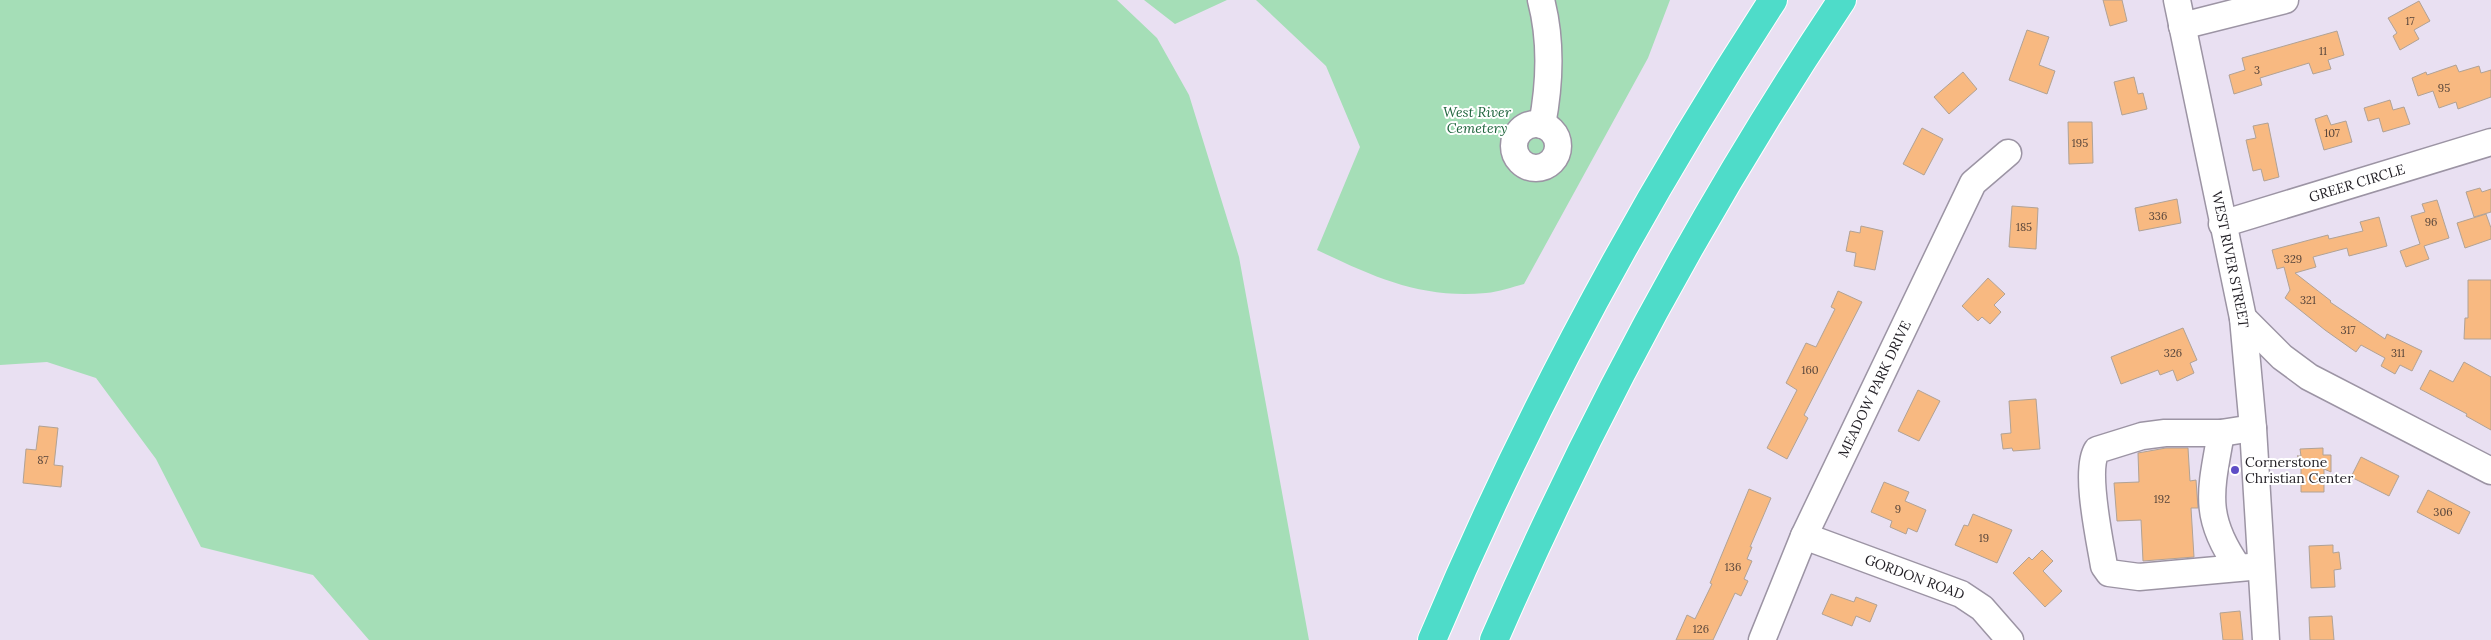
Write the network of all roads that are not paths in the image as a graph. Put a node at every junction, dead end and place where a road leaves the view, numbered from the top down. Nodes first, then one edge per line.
1 (1541, 0) edge
2 (1773, 0) edge
3 (1842, 0) edge
4 (2177, 0) edge
5 (2285, 0) edge
6 (2182, 26) junction
7 (1542, 125) dead end
8 (2491, 142) edge
9 (2008, 153) dead end
10 (2222, 224) junction
11 (2243, 318) junction
12 (2253, 428) junction
13 (2221, 433) junction
14 (2491, 471) edge
15 (1804, 536) junction
16 (2250, 566) junction
17 (1432, 640) edge
18 (1494, 640) edge
19 (1762, 640) edge
20 (2010, 640) edge
21 (2266, 640) edge

1 - 7 street
2 - 17 highway
3 - 18 highway
4 - 6 street, WEST RIVER STREET
5 - 6 street
6 - 10 street, WEST RIVER STREET
8 - 10 street, GREER CIRCLE
9 - 15 street, MEADOW PARK DRIVE
10 - 11 street, WEST RIVER STREET
11 - 12 street
11 - 14 street, WEST RIVER STREET
12 - 13 street
12 - 16 street
13 - 16 street
13 - 16 street
15 - 19 street, MEADOW PARK DRIVE
15 - 20 street, GORDON ROAD
16 - 21 street

